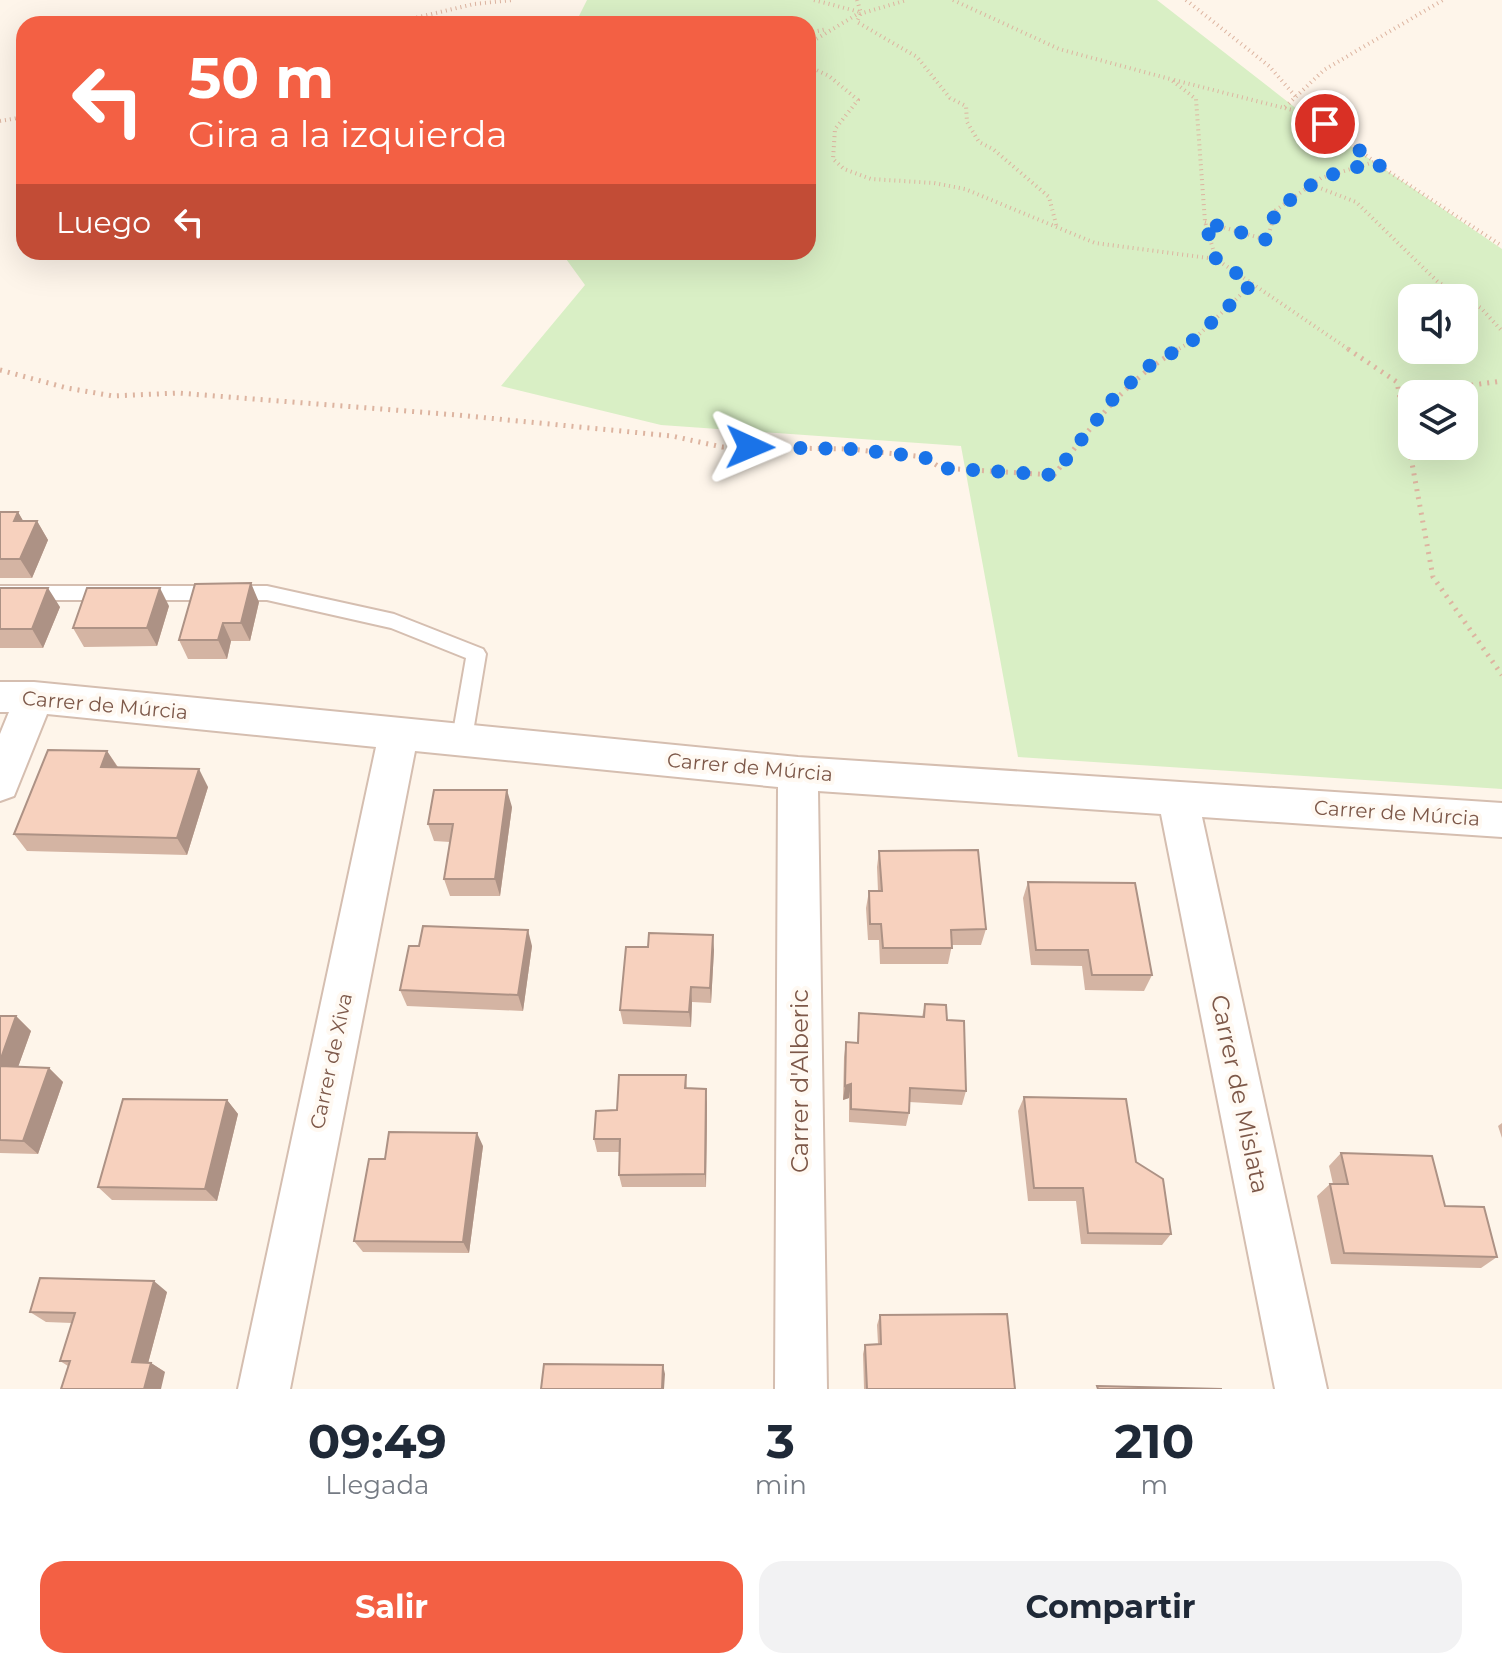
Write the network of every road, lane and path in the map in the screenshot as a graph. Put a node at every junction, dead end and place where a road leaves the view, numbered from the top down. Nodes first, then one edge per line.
1 (513, 0) edge
2 (814, 0) edge
3 (857, 0) edge
4 (907, 0) edge
5 (953, 0) edge
6 (1186, 0) edge
7 (1443, 0) edge
8 (861, 13) junction
9 (423, 16) edge
10 (830, 29) junction
11 (816, 32) edge
12 (816, 39) edge
13 (816, 70) edge
14 (1170, 79) junction
15 (1296, 97) junction
16 (1284, 108) junction
17 (1380, 166) junction
18 (1311, 185) junction
19 (1205, 222) junction
20 (1057, 228) junction
21 (1502, 246) edge
22 (1216, 259) junction
23 (1252, 284) junction
24 (1502, 331) edge
25 (0, 370) edge
26 (1502, 381) edge
27 (1478, 384) edge
28 (1398, 386) edge
29 (1412, 460) edge
30 (0, 593) edge
31 (1502, 675) edge
32 (17, 697) edge
33 (399, 732) junction
34 (462, 738) junction
35 (798, 773) junction
36 (0, 784) edge
37 (1178, 798) junction
38 (1502, 820) edge
39 (264, 1389) edge
40 (801, 1389) edge
41 (1301, 1389) edge

1 - 9 path
2 - 8 path
3 - 8 path
4 - 8 path
5 - 14 path
6 - 15 path
7 - 15 path
8 - 10 path
8 - 20 path
10 - 11 path
10 - 12 path
13 - 20 path
14 - 16 path
14 - 19 path
15 - 16 path
16 - 17 path
17 - 18 path
17 - 21 path
18 - 19 path
18 - 24 path
19 - 22 path
20 - 22 path
22 - 23 path
23 - 25 path
23 - 28 path
26 - 27 path
29 - 31 path
30 - 34 lane
32 - 33 street, Carrer de Múrcia
32 - 36 street
33 - 34 street, Carrer de Múrcia
33 - 39 street, Carrer de Xiva
34 - 35 street, Carrer de Múrcia
35 - 37 street, Carrer de Múrcia
35 - 40 street, Carrer d'Alberic
37 - 38 street, Carrer de Múrcia
37 - 41 street, Carrer de Mislata

